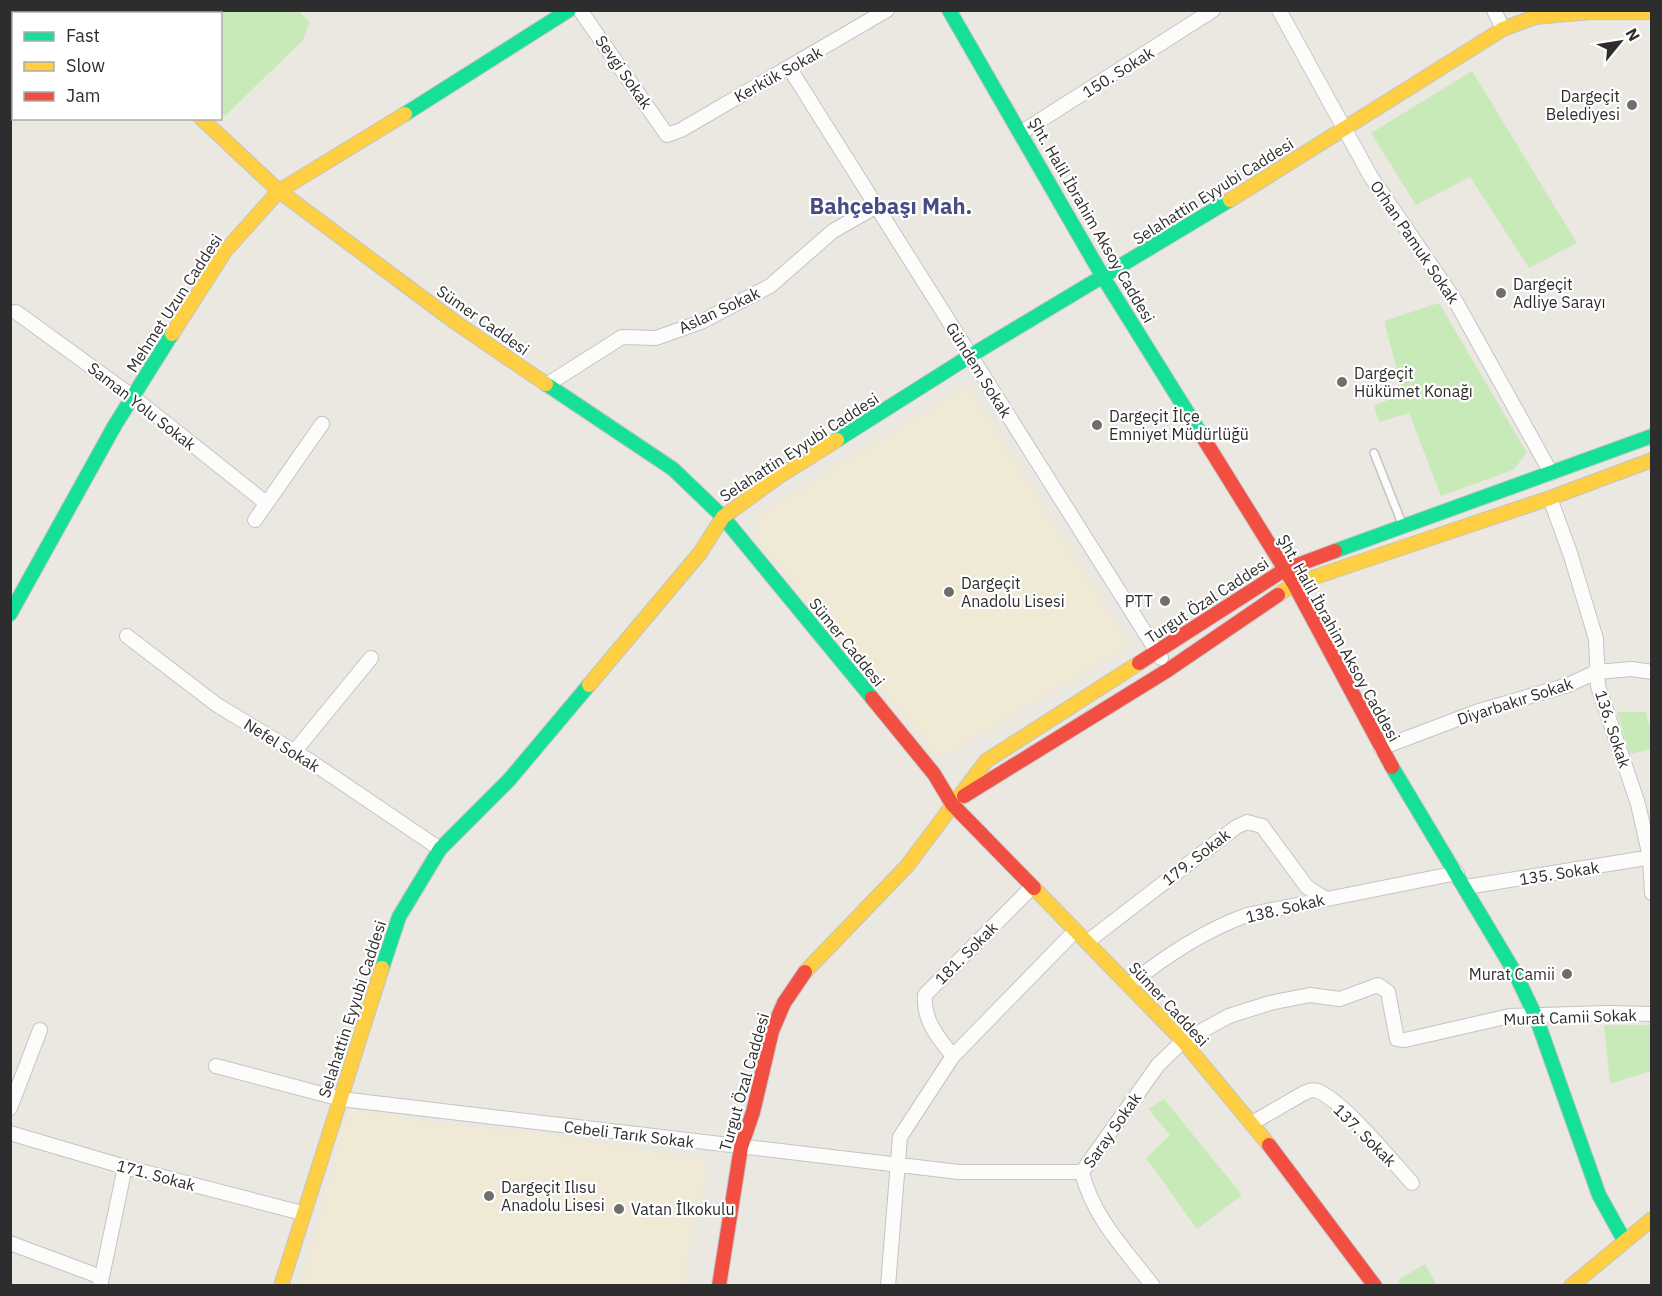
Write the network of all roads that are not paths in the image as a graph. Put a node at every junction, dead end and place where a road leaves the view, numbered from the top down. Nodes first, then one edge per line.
1 (569, 10) edge
2 (580, 10) edge
3 (887, 10) edge
4 (949, 10) edge
5 (1213, 10) edge
6 (1279, 10) edge
7 (1494, 10) edge
8 (1652, 12) edge
9 (1503, 29) junction
10 (790, 69) junction
11 (203, 120) edge
12 (1345, 130) junction
13 (1022, 132) junction
14 (667, 135) joint
15 (279, 191) junction
16 (877, 206) junction
17 (1103, 277) junction
18 (16, 312) dead end
19 (970, 356) junction
20 (548, 384) junction
21 (132, 397) junction
22 (322, 424) dead end
23 (1652, 435) edge
24 (1374, 453) dead end
25 (1652, 460) edge
26 (1551, 473) junction
27 (1550, 498) junction
28 (266, 503) junction
29 (723, 517) junction
30 (255, 520) dead end
31 (1403, 526) junction
32 (1412, 544) junction
33 (1284, 570) junction
34 (1294, 584) junction
35 (10, 614) edge
36 (127, 636) dead end
37 (1157, 652) junction
38 (371, 658) dead end
39 (1168, 670) junction
40 (1596, 672) junction
41 (1652, 672) edge
42 (1381, 747) junction
43 (294, 752) junction
44 (952, 804) junction
45 (440, 849) junction
46 (1651, 857) edge
47 (1458, 873) junction
48 (1032, 887) junction
49 (1466, 887) junction
50 (1652, 893) edge
51 (1324, 898) junction
52 (1075, 932) junction
53 (1087, 942) junction
54 (1129, 985) junction
55 (1652, 1014) edge
56 (1536, 1017) junction
57 (40, 1030) dead end
58 (1183, 1041) junction
59 (954, 1056) junction
60 (216, 1066) dead end
61 (341, 1099) junction
62 (10, 1108) edge
63 (1252, 1123) junction
64 (10, 1133) edge
65 (741, 1147) junction
66 (897, 1165) junction
67 (125, 1167) junction
68 (1082, 1172) junction
69 (1412, 1183) dead end
70 (302, 1213) junction
71 (1652, 1219) edge
72 (1624, 1240) junction
73 (10, 1243) edge
74 (100, 1281) edge
75 (281, 1286) edge
76 (719, 1286) edge
77 (888, 1286) edge
78 (1153, 1286) edge
79 (1375, 1286) edge
80 (1571, 1286) edge

1 - 15 street, Mehmet Uzun Caddesi
2 - 14 street, Sevgi Sokak
3 - 10 street, Kerkük Sokak
4 - 13 street, Şht. Halil İbrahim Aksoy Caddesi
5 - 13 street, 150. Sokak
6 - 12 street, Orhan Pamuk Sokak
7 - 9 street
8 - 9 street, Selahattin Eyyubi Caddesi
9 - 12 street, Selahattin Eyyubi Caddesi
10 - 14 street, Kerkük Sokak
10 - 16 street, Gündem Sokak
11 - 15 street, Sümer Caddesi
12 - 17 street, Selahattin Eyyubi Caddesi
12 - 26 street, Orhan Pamuk Sokak
13 - 17 street, Şht. Halil İbrahim Aksoy Caddesi
15 - 20 street, Sümer Caddesi
15 - 21 street, Mehmet Uzun Caddesi
16 - 19 street, Gündem Sokak
16 - 20 street, Aslan Sokak
17 - 19 street, Selahattin Eyyubi Caddesi
17 - 33 street, Şht. Halil İbrahim Aksoy Caddesi
18 - 21 street, Saman Yolu Sokak
19 - 29 street, Selahattin Eyyubi Caddesi
19 - 37 street, Gündem Sokak
20 - 29 street, Sümer Caddesi
21 - 28 street, Saman Yolu Sokak
21 - 35 street, Mehmet Uzun Caddesi
22 - 28 street
23 - 26 street, Turgut Özal Caddesi
24 - 31 lane
25 - 27 street, Turgut Özal Caddesi
26 - 31 street, Turgut Özal Caddesi
27 - 32 street, Turgut Özal Caddesi
27 - 40 street, 136. Sokak
28 - 30 street
29 - 44 street, Sümer Caddesi
29 - 45 street, Selahattin Eyyubi Caddesi
31 - 32 lane
31 - 33 street, Turgut Özal Caddesi
32 - 34 street, Turgut Özal Caddesi
33 - 34 street, Şht. Halil İbrahim Aksoy Caddesi
33 - 37 street, Turgut Özal Caddesi
34 - 39 street, Turgut Özal Caddesi
34 - 42 street, Şht. Halil İbrahim Aksoy Caddesi
36 - 43 street, Nefel Sokak
37 - 39 street, Gündem Sokak
37 - 44 street, Turgut Özal Caddesi
38 - 43 street
39 - 44 street, Turgut Özal Caddesi
40 - 41 street, Diyarbakır Sokak
40 - 42 street, Diyarbakır Sokak
40 - 46 street, 136. Sokak
42 - 47 street, Şht. Halil İbrahim Aksoy Caddesi
43 - 45 street, Nefel Sokak
44 - 48 street, Sümer Caddesi
44 - 65 street, Turgut Özal Caddesi
45 - 61 street, Selahattin Eyyubi Caddesi
46 - 49 street, 135. Sokak
46 - 50 street, 136. Sokak
47 - 49 street, Şht. Halil İbrahim Aksoy Caddesi
47 - 51 street, 138. Sokak
48 - 52 street, Sümer Caddesi
48 - 59 street, 181. Sokak
49 - 56 street, Şht. Halil İbrahim Aksoy Caddesi
51 - 53 street, 179. Sokak
51 - 54 street, 138. Sokak
52 - 53 street, Sümer Caddesi
52 - 59 street
53 - 54 street, Sümer Caddesi
54 - 58 street, Sümer Caddesi
55 - 56 street, Murat Camii Sokak
56 - 58 street, Murat Camii Sokak
56 - 72 street, Şht. Halil İbrahim Aksoy Caddesi
57 - 62 street
58 - 63 street, Sümer Caddesi
58 - 68 street, Saray Sokak
59 - 66 street
60 - 61 street, Cebeli Tarık Sokak
61 - 65 street, Cebeli Tarık Sokak
61 - 70 street, Selahattin Eyyubi Caddesi
63 - 69 street, 137. Sokak
63 - 79 street, Sümer Caddesi
64 - 67 street, 171. Sokak
65 - 66 street, Cebeli Tarık Sokak
65 - 76 street, Turgut Özal Caddesi
66 - 68 street, Cebeli Tarık Sokak
66 - 77 street
67 - 70 street, 171. Sokak
67 - 74 street
68 - 78 street, Saray Sokak
70 - 75 street, Selahattin Eyyubi Caddesi
71 - 72 street
72 - 80 street
73 - 74 street

